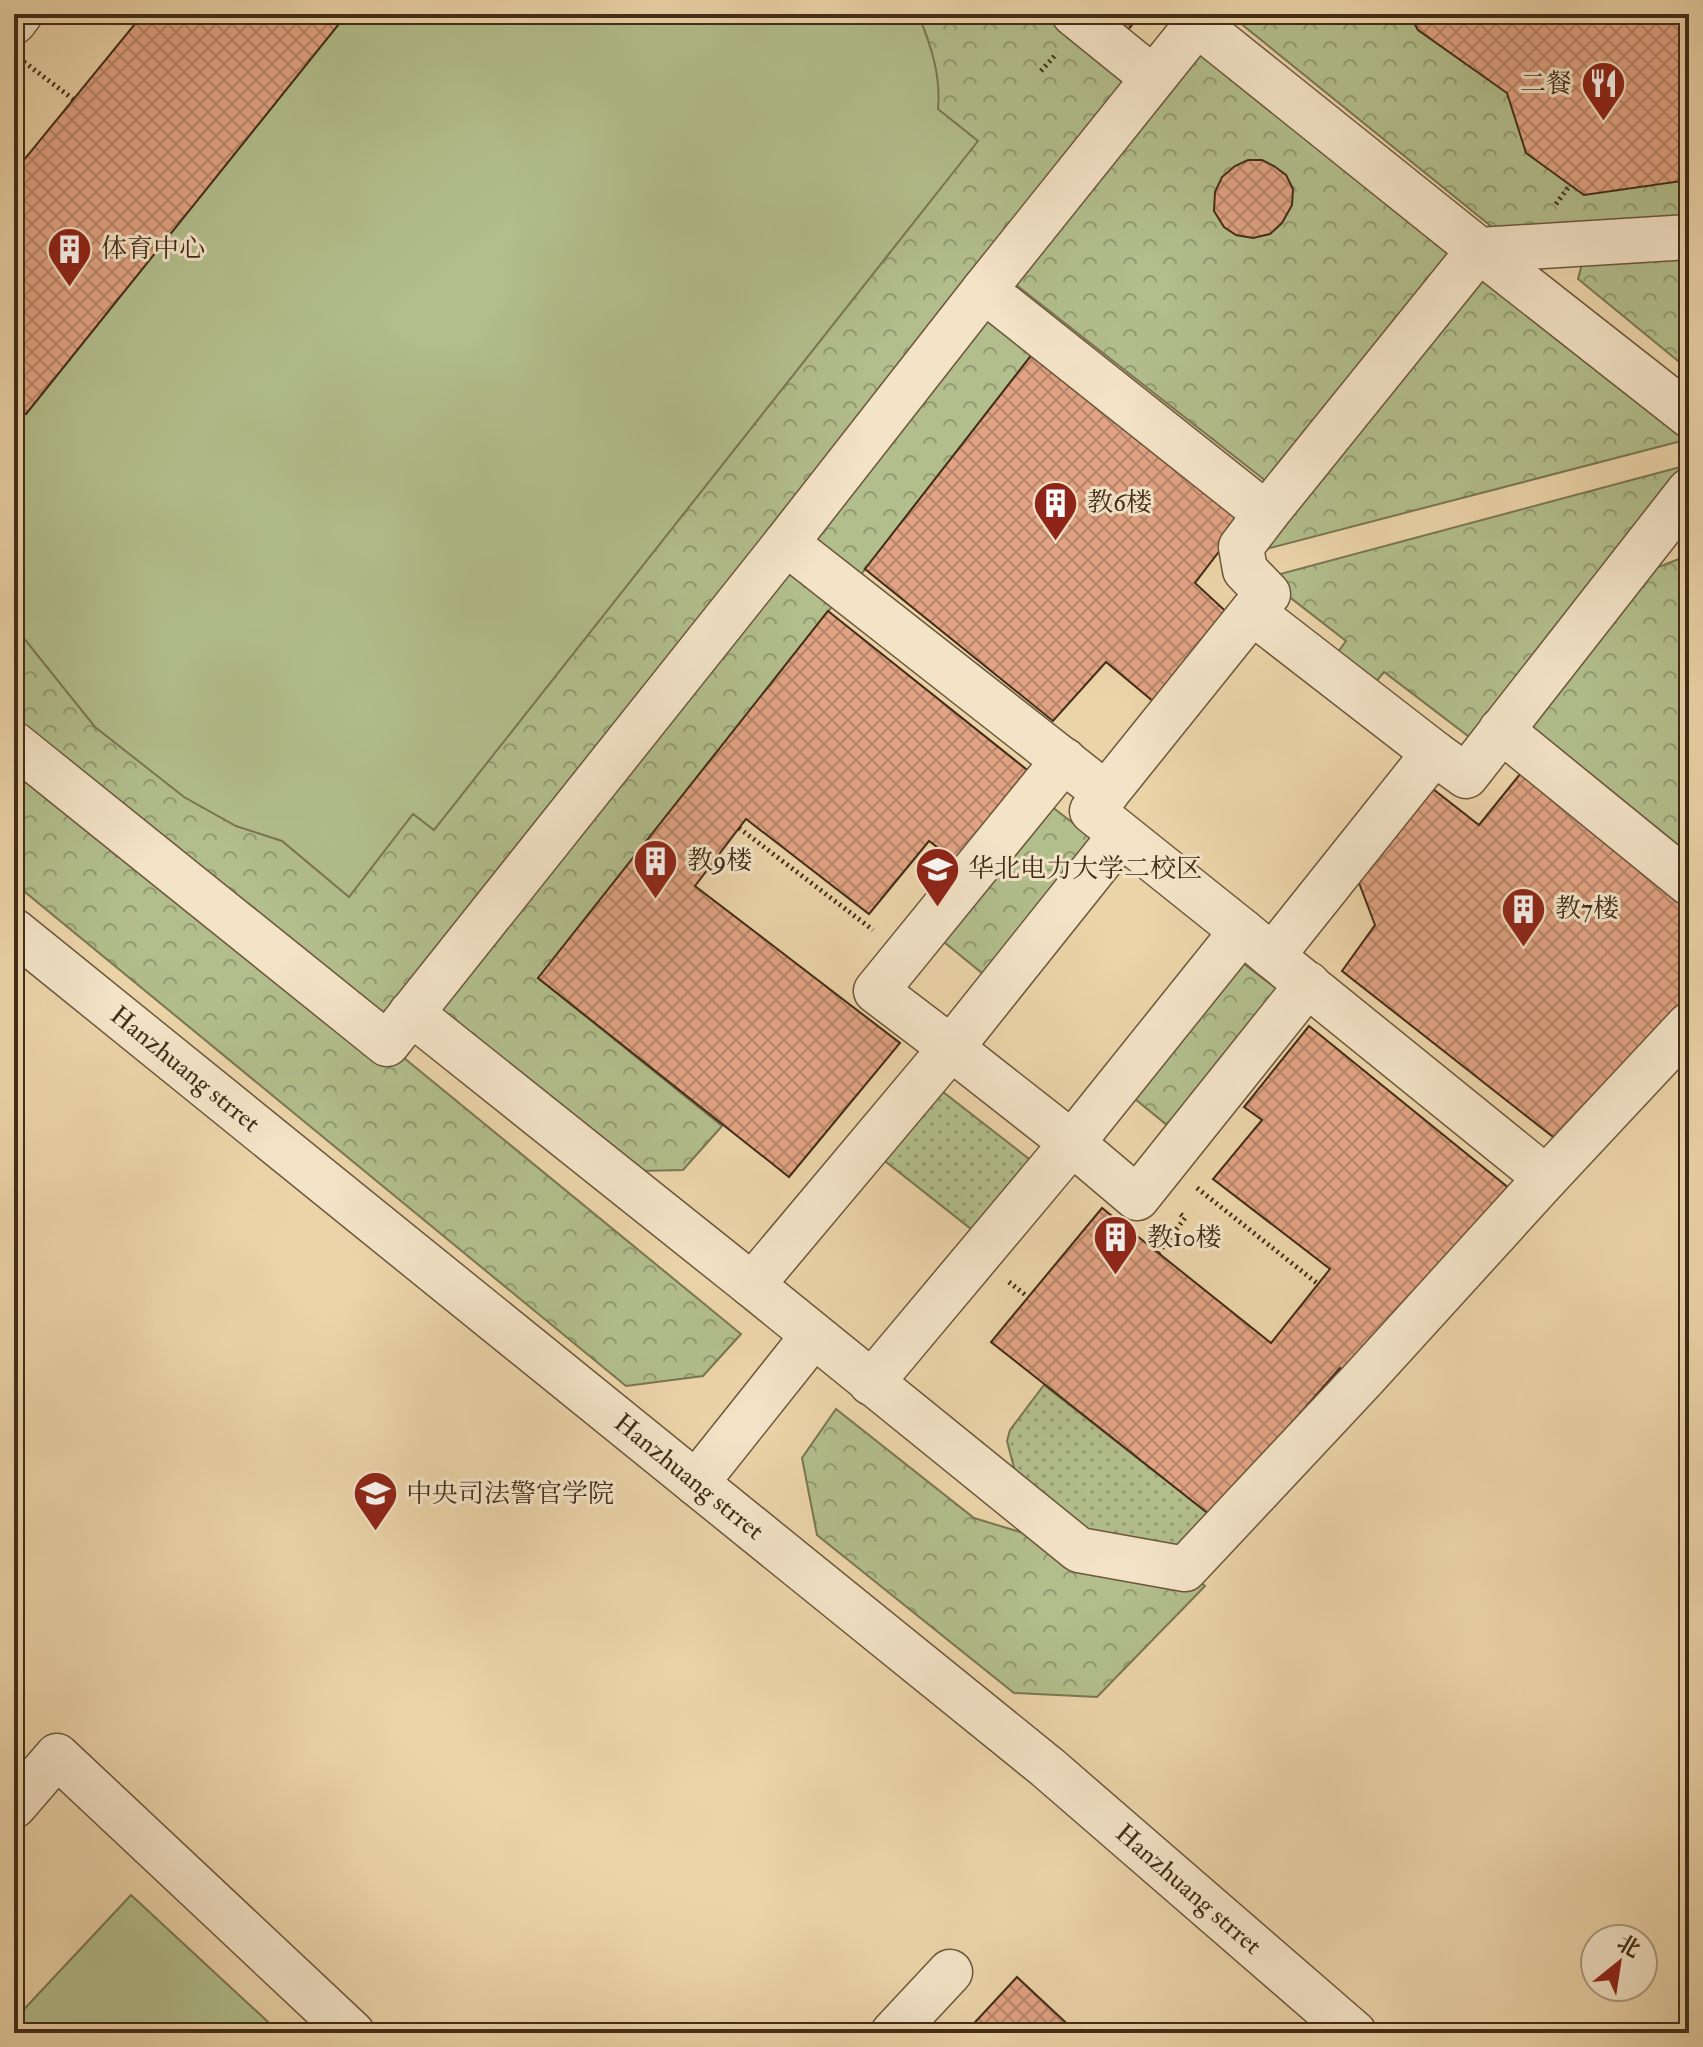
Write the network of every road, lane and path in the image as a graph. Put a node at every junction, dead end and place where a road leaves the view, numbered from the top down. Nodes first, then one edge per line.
1 (20, 14) edge
2 (1074, 14) edge
3 (1201, 19) edge
4 (14, 22) edge
5 (14, 54) edge
6 (1153, 78) junction
7 (73, 99) dead end
8 (1689, 237) edge
9 (1479, 250) junction
10 (984, 290) junction
11 (1689, 415) edge
12 (1689, 491) edge
13 (1266, 514) junction
14 (786, 543) junction
15 (1252, 612) junction
16 (1501, 730) junction
17 (14, 744) edge
18 (1434, 753) junction
19 (1064, 760) junction
20 (1106, 794) junction
21 (739, 828) dead end
22 (1121, 835) junction
23 (1689, 883) edge
24 (14, 931) edge
25 (1257, 944) junction
26 (906, 955) junction
27 (1308, 984) junction
28 (411, 1013) junction
29 (1689, 1025) edge
30 (951, 1048) junction
31 (1072, 1143) junction
32 (1165, 1163) junction
33 (1546, 1178) junction
34 (1318, 1284) dead end
35 (752, 1285) junction
36 (813, 1336) junction
37 (871, 1383) junction
38 (696, 1483) junction
39 (14, 1806) edge
40 (950, 1972) dead end
41 (352, 2033) edge
42 (893, 2033) edge
43 (1354, 2033) edge

1 - 4 street
2 - 6 street
3 - 6 street
3 - 9 street
5 - 7 path
6 - 10 street
8 - 9 street
9 - 11 street
9 - 13 street
10 - 13 street
10 - 14 street
12 - 16 street
13 - 15 street
14 - 19 street
14 - 28 street
15 - 18 street
15 - 20 street
16 - 18 street
16 - 23 street
17 - 28 street
18 - 25 street
19 - 20 street
19 - 26 street
20 - 22 street
21 - 26 path
22 - 25 street
22 - 30 street
24 - 38 street, Hanzhuang strret
25 - 27 street
25 - 31 street
26 - 30 street
27 - 32 street
27 - 33 street
28 - 35 street
29 - 33 street
30 - 31 street
30 - 35 street
31 - 32 street
31 - 37 street
32 - 34 path
33 - 37 street
35 - 36 street
36 - 37 street
36 - 38 street
38 - 43 street, Hanzhuang strret
39 - 41 street
40 - 42 street

